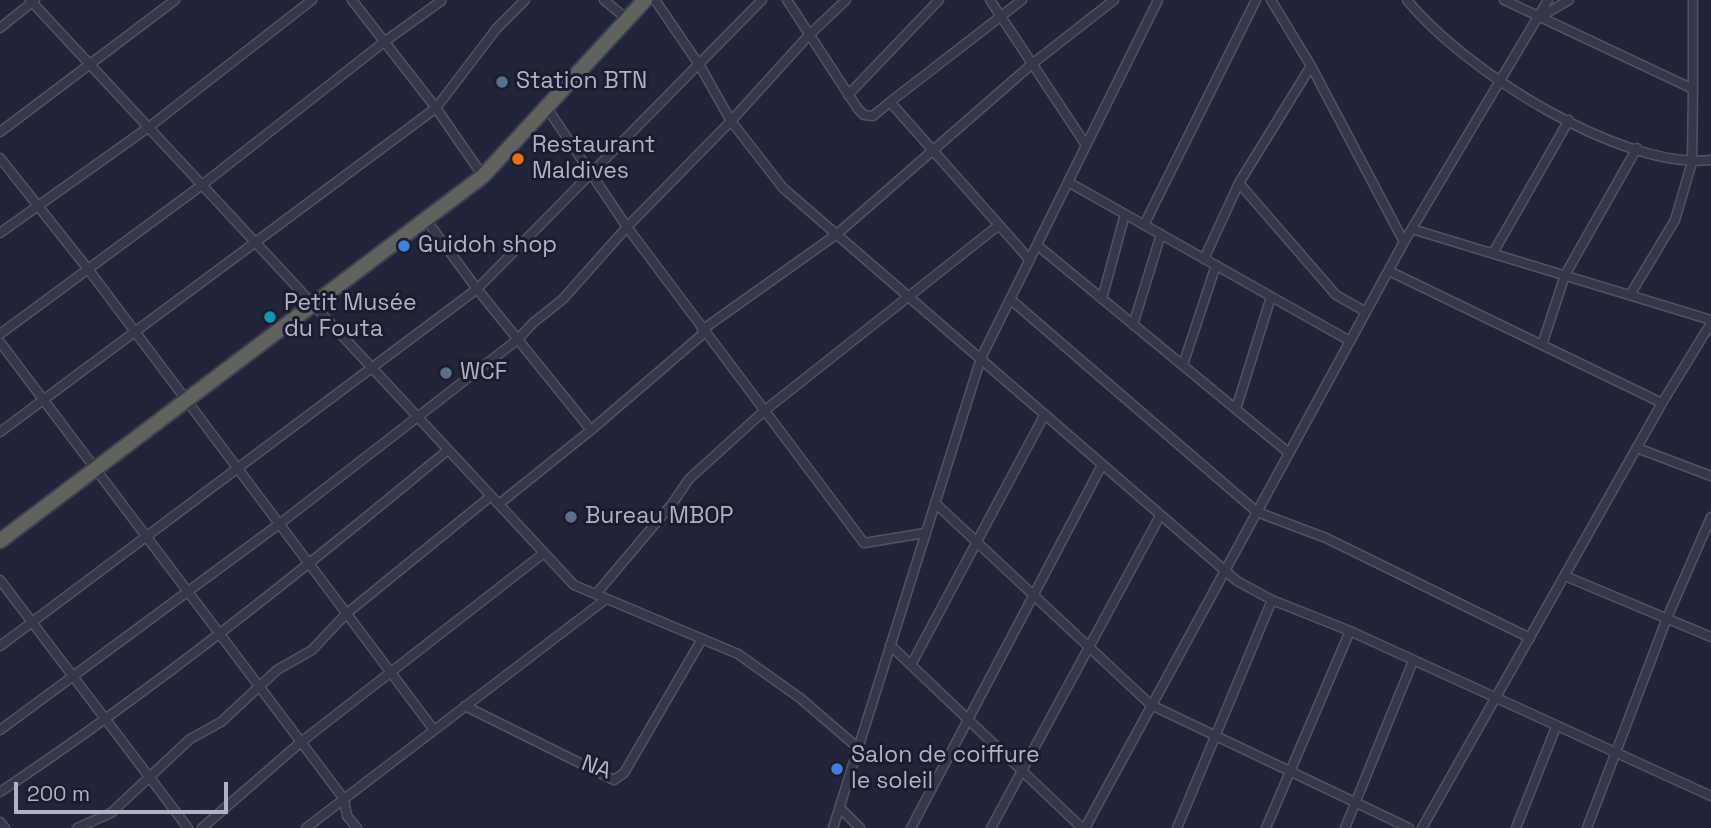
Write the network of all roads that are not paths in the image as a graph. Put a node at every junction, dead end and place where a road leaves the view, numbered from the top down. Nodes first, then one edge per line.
1 (175, 0) edge
2 (312, 0) edge
3 (352, 0) edge
4 (525, 0) edge
5 (604, 0) edge
6 (645, 0) edge
7 (655, 0) edge
8 (762, 0) edge
9 (787, 0) edge
10 (846, 0) edge
11 (939, 0) edge
12 (990, 0) edge
13 (1022, 0) edge
14 (1114, 0) edge
15 (1158, 0) edge
16 (1256, 0) edge
17 (1271, 0) edge
18 (1407, 0) edge
19 (1504, 0) edge
20 (1548, 0) edge
21 (1569, 0) edge
22 (1693, 0) edge
23 (33, 1) edge
24 (442, 1) edge
25 (1001, 17) junction
26 (1539, 17) junction
27 (627, 19) junction
28 (0, 29) edge
29 (809, 35) junction
30 (383, 42) junction
31 (90, 64) junction
32 (1032, 64) junction
33 (699, 66) junction
34 (1311, 66) junction
35 (1500, 80) junction
36 (1693, 89) junction
37 (848, 95) junction
38 (890, 102) junction
39 (436, 108) junction
40 (547, 108) junction
41 (731, 121) junction
42 (1569, 121) junction
43 (149, 127) junction
44 (0, 132) edge
45 (1087, 145) junction
46 (1637, 148) junction
47 (932, 150) junction
48 (0, 158) edge
49 (1711, 160) edge
50 (1692, 162) junction
51 (593, 173) junction
52 (483, 176) junction
53 (1068, 182) junction
54 (1239, 183) junction
55 (202, 185) junction
56 (37, 204) junction
57 (1125, 214) junction
58 (427, 221) junction
59 (999, 225) junction
60 (1144, 225) junction
61 (626, 227) junction
62 (1412, 229) junction
63 (0, 233) edge
64 (837, 234) junction
65 (1161, 234) junction
66 (255, 242) junction
67 (1404, 242) junction
68 (1037, 246) junction
69 (1493, 253) junction
70 (1204, 259) junction
71 (1030, 260) junction
72 (1216, 265) junction
73 (88, 269) junction
74 (1389, 271) junction
75 (1565, 275) junction
76 (477, 289) junction
77 (1630, 295) junction
78 (909, 296) junction
79 (1271, 297) junction
80 (1010, 299) junction
81 (1102, 299) junction
82 (314, 305) junction
83 (1366, 312) junction
84 (1711, 321) edge
85 (1133, 325) junction
86 (135, 331) junction
87 (703, 332) junction
88 (0, 334) edge
89 (517, 340) junction
90 (1350, 341) junction
91 (0, 342) edge
92 (1542, 345) junction
93 (981, 358) junction
94 (1183, 365) junction
95 (373, 369) junction
96 (43, 400) junction
97 (185, 401) junction
98 (1662, 403) junction
99 (1236, 409) junction
100 (764, 411) junction
101 (1045, 414) junction
102 (418, 419) junction
103 (591, 430) junction
104 (0, 432) edge
105 (1637, 448) junction
106 (449, 450) junction
107 (1289, 453) junction
108 (1102, 465) junction
109 (96, 470) junction
110 (237, 471) junction
111 (1711, 476) edge
112 (491, 496) junction
113 (935, 503) junction
114 (499, 504) junction
115 (1257, 512) junction
116 (1160, 516) junction
117 (1711, 517) edge
118 (278, 525) junction
119 (925, 533) junction
120 (147, 538) junction
121 (0, 541) edge
122 (976, 542) junction
123 (544, 553) junction
124 (309, 566) junction
125 (1224, 572) junction
126 (1565, 576) junction
127 (0, 580) edge
128 (188, 592) junction
129 (596, 594) junction
130 (1034, 595) junction
131 (606, 599) junction
132 (1272, 600) junction
133 (346, 614) junction
134 (1667, 618) junction
135 (33, 621) junction
136 (1350, 631) junction
137 (220, 634) junction
138 (1711, 637) edge
139 (1530, 638) junction
140 (702, 639) junction
141 (890, 645) junction
142 (0, 646) edge
143 (1089, 646) junction
144 (1413, 661) junction
145 (911, 665) junction
146 (390, 672) junction
147 (73, 675) junction
148 (258, 685) junction
149 (1495, 700) junction
150 (1152, 705) junction
151 (466, 706) junction
152 (107, 720) junction
153 (968, 720) junction
154 (1556, 727) junction
155 (0, 730) edge
156 (434, 730) junction
157 (1216, 735) junction
158 (301, 742) junction
159 (858, 747) junction
160 (1616, 754) junction
161 (1021, 770) junction
162 (1290, 771) junction
163 (150, 778) junction
164 (0, 792) edge
165 (1711, 796) edge
166 (344, 799) junction
167 (1356, 802) junction
168 (840, 808) junction
169 (0, 822) edge
170 (5, 828) edge
171 (77, 828) edge
172 (188, 828) edge
173 (202, 828) edge
174 (306, 828) edge
175 (357, 828) edge
176 (833, 828) edge
177 (860, 828) edge
178 (911, 828) edge
179 (991, 828) edge
180 (1084, 828) edge
181 (1177, 828) edge
182 (1266, 828) edge
183 (1345, 828) edge
184 (1409, 828) edge
185 (1422, 828) edge
186 (1516, 828) edge
187 (1587, 828) edge

1 - 31 street
2 - 43 street
3 - 30 street
4 - 39 street
5 - 27 street
6 - 27 highway
7 - 33 street
8 - 33 street
9 - 29 street
10 - 29 street
11 - 37 street
12 - 25 street
13 - 25 street
14 - 32 street
15 - 45 street
16 - 60 street
17 - 34 street
18 - 35 street
19 - 26 street
20 - 26 street
21 - 26 street
22 - 36 street
23 - 28 street
23 - 31 street
24 - 30 street
25 - 32 street
25 - 38 street
26 - 35 street
26 - 36 street
27 - 40 highway
29 - 37 street
29 - 41 street
30 - 39 street
30 - 55 street
31 - 43 street
31 - 44 street
32 - 45 street
32 - 47 street
33 - 41 street
33 - 51 street
34 - 54 street
34 - 67 street
35 - 42 street
35 - 62 street
36 - 50 street
37 - 38 street
38 - 47 street
39 - 52 street
39 - 66 street
40 - 51 street
40 - 52 highway
41 - 61 street
41 - 64 street
42 - 46 street
42 - 69 street
43 - 55 street
43 - 56 street
45 - 53 street
46 - 50 street
46 - 75 street
47 - 59 street
47 - 64 street
48 - 56 street
49 - 50 street
50 - 77 street
51 - 61 street
51 - 76 street
52 - 58 highway
53 - 57 street
53 - 68 street
54 - 70 street
54 - 83 street
55 - 66 street
55 - 73 street
56 - 63 street
56 - 73 street
57 - 60 street
57 - 81 street
58 - 76 street
58 - 82 highway
59 - 71 street
59 - 78 street
60 - 65 street
61 - 87 street
61 - 89 street
62 - 67 street
62 - 69 street
64 - 78 street
64 - 87 street
65 - 70 street
65 - 85 street
66 - 82 street
66 - 86 street
67 - 74 street
68 - 71 street
68 - 81 street
69 - 75 street
70 - 72 street
71 - 80 street
72 - 79 street
72 - 94 street
73 - 86 street
73 - 88 street
74 - 83 street
74 - 92 street
75 - 77 street
75 - 92 street
76 - 89 street
76 - 95 street
77 - 84 street
78 - 93 street
78 - 100 street
79 - 90 street
79 - 99 street
80 - 93 street
80 - 115 street
81 - 85 street
82 - 95 street
82 - 97 highway
83 - 90 street
84 - 98 street
85 - 94 street
86 - 96 street
86 - 97 street
87 - 100 street
87 - 103 street
89 - 102 street
89 - 103 street
90 - 107 street
91 - 96 street
92 - 98 street
93 - 101 street
93 - 113 street
94 - 99 street
95 - 102 street
95 - 110 street
96 - 104 street
96 - 109 street
97 - 109 highway
97 - 110 street
98 - 105 street
99 - 107 street
100 - 119 street
100 - 129 street
101 - 108 street
101 - 122 street
102 - 106 street
102 - 118 street
103 - 114 street
105 - 111 street
105 - 126 street
106 - 112 street
106 - 124 street
107 - 115 street
108 - 116 street
108 - 130 street
109 - 120 street
109 - 121 highway
110 - 118 street
110 - 120 street
112 - 114 street
112 - 133 street
113 - 119 street
113 - 122 street
114 - 123 street
115 - 125 street
115 - 139 street
116 - 125 street
116 - 143 street
117 - 134 street
118 - 124 street
118 - 128 street
119 - 141 street
120 - 128 street
120 - 135 street
122 - 130 street
122 - 145 street
123 - 129 street
123 - 146 street
124 - 133 street
124 - 137 street
125 - 132 street
125 - 150 street
126 - 134 street
126 - 139 street
127 - 135 street
128 - 137 street
128 - 147 street
129 - 131 street
130 - 143 street
130 - 153 street
131 - 140 street
131 - 151 street
132 - 136 street
132 - 157 street
133 - 146 street
133 - 148 street
134 - 138 street
134 - 160 street
135 - 142 street
135 - 147 street
136 - 144 street
136 - 162 street
137 - 148 street
137 - 152 street
139 - 149 street
140 - 151 street, NA
140 - 159 street
141 - 145 street
141 - 159 street
143 - 150 street
143 - 161 street
144 - 149 street
144 - 167 street
145 - 153 street
146 - 156 street
146 - 158 street
147 - 152 street
147 - 155 street
148 - 158 street
148 - 163 street
149 - 154 street
149 - 185 street
150 - 157 street
150 - 180 street
151 - 156 street
152 - 163 street
152 - 164 street
153 - 161 street
153 - 178 street
154 - 160 street
154 - 186 street
156 - 166 street
157 - 162 street
157 - 181 street
158 - 166 street
158 - 173 street
159 - 168 street
160 - 165 street
160 - 187 street
161 - 179 street
161 - 180 street
162 - 167 street
162 - 182 street
163 - 171 street
163 - 172 street
166 - 174 street
166 - 175 street
167 - 183 street
167 - 184 street
168 - 176 street
168 - 177 street
169 - 170 street

